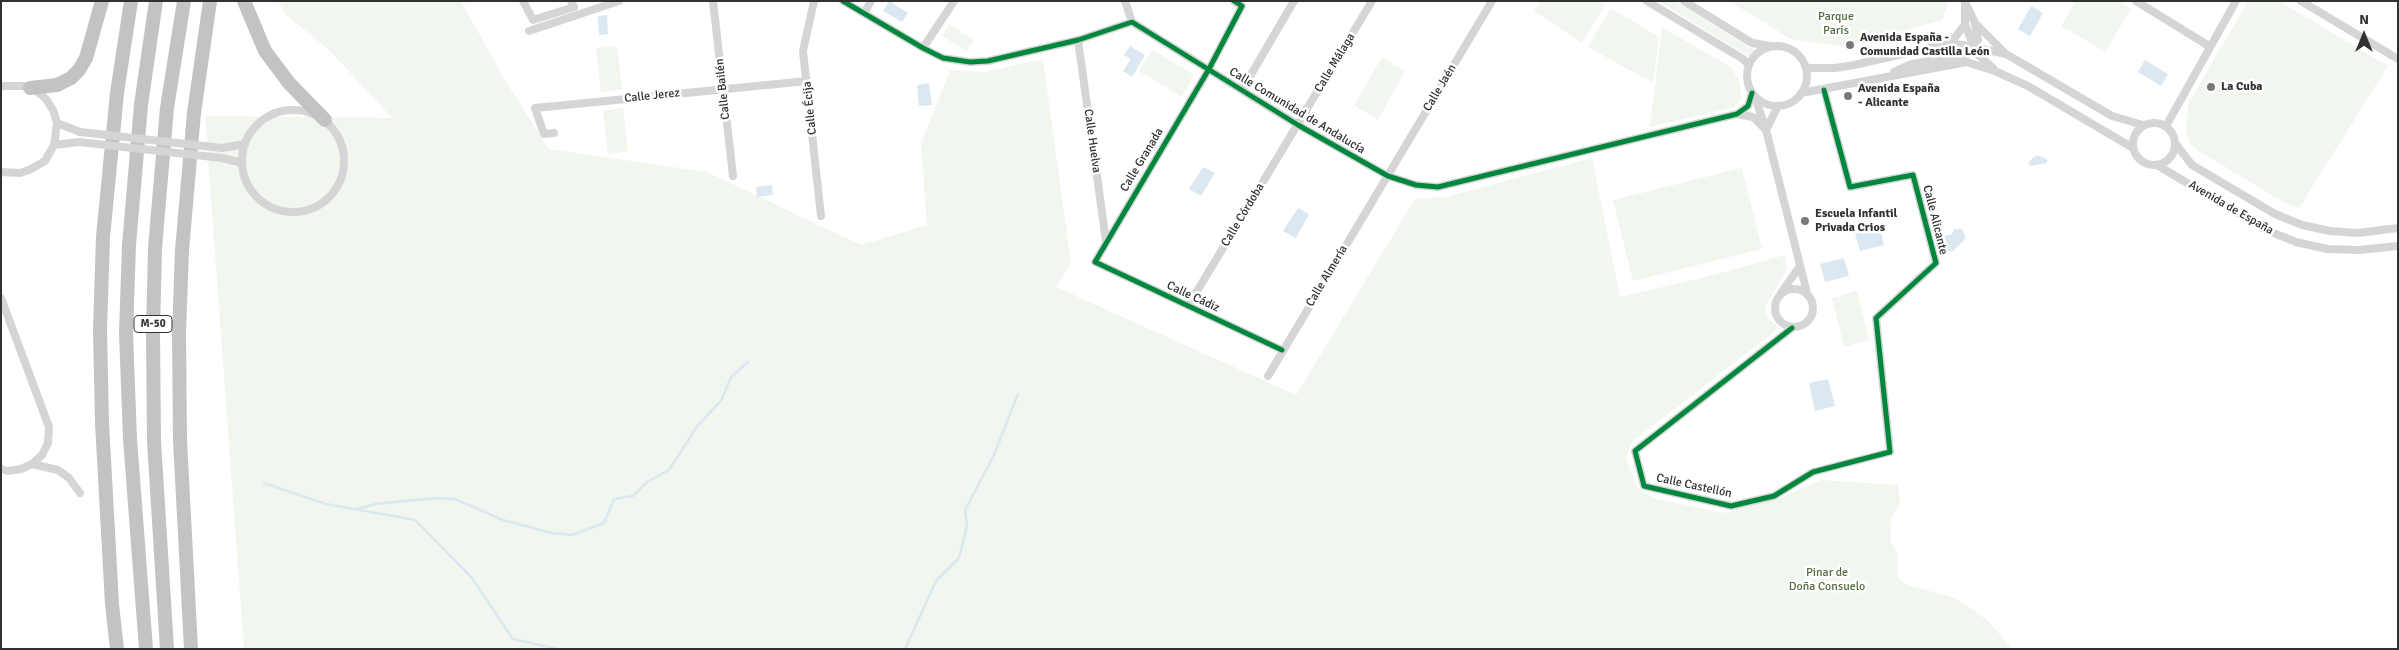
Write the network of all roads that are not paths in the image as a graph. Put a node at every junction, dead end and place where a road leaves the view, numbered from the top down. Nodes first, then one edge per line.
1 (102, 1) edge
2 (131, 1) edge
3 (156, 1) edge
4 (184, 1) edge
5 (210, 1) edge
6 (244, 1) edge
7 (523, 1) edge
8 (571, 1) edge
9 (619, 1) edge
10 (713, 1) edge
11 (814, 1) edge
12 (843, 1) edge
13 (871, 1) edge
14 (954, 1) edge
15 (1134, 1) edge
16 (1234, 1) edge
17 (1294, 1) edge
18 (1372, 1) edge
19 (1492, 1) edge
20 (1647, 1) edge
21 (1684, 1) edge
22 (2136, 1) edge
23 (2236, 1) edge
24 (2301, 1) edge
25 (1965, 2) edge
26 (1126, 5) edge
27 (864, 13) junction
28 (1132, 22) junction
29 (1975, 23) junction
30 (1965, 24) junction
31 (529, 31) dead end
32 (1078, 40) junction
33 (1951, 43) junction
34 (1773, 46) junction
35 (2209, 46) junction
36 (1974, 47) junction
37 (923, 48) junction
38 (2006, 54) junction
39 (2398, 59) edge
40 (1749, 65) junction
41 (1806, 68) junction
42 (1208, 69) junction
43 (1997, 72) junction
44 (1886, 77) junction
45 (807, 81) junction
46 (1, 86) edge
47 (30, 88) junction
48 (722, 89) junction
49 (1242, 90) junction
50 (1824, 90) junction
51 (1802, 93) junction
52 (1754, 95) junction
53 (1778, 106) junction
54 (1737, 114) junction
55 (325, 120) junction
56 (57, 123) junction
57 (1298, 125) junction
58 (2143, 125) junction
59 (2166, 126) junction
60 (1766, 130) junction
61 (554, 134) dead end
62 (2175, 143) junction
63 (245, 144) junction
64 (54, 145) junction
65 (2133, 148) junction
66 (242, 163) junction
67 (2157, 165) junction
68 (1, 172) edge
69 (733, 176) dead end
70 (1388, 176) junction
71 (821, 216) dead end
72 (2398, 228) edge
73 (1106, 241) junction
74 (2398, 246) edge
75 (1095, 262) joint
76 (1800, 266) junction
77 (1807, 293) junction
78 (1780, 294) junction
79 (1, 298) edge
80 (1188, 306) junction
81 (1876, 318) joint
82 (1792, 328) junction
83 (1282, 350) junction
84 (1268, 376) dead end
85 (32, 464) junction
86 (1, 469) edge
87 (80, 493) dead end
88 (110, 563) junction
89 (117, 649) edge
90 (124, 649) edge
91 (146, 649) edge
92 (167, 649) edge
93 (192, 649) edge

1 - 47 highway
2 - 88 highway
3 - 91 highway, M-50
4 - 92 highway, M-50
5 - 93 highway
6 - 55 highway
7 - 8 street
9 - 31 street
10 - 48 street, Calle Bailén
11 - 45 street, Calle Écija
12 - 27 street
13 - 27 street
14 - 37 street
15 - 26 street
16 - 42 street, Calle Granada
17 - 49 street
18 - 57 street, Calle Málaga
19 - 70 street, Calle Jaén
20 - 40 street
21 - 34 street
22 - 35 street
23 - 35 street
24 - 39 street
25 - 29 street
25 - 30 street
26 - 28 street
27 - 37 street
28 - 32 street
28 - 42 street, Calle Comunidad de Andalucía
29 - 36 street
29 - 38 street
30 - 33 street
30 - 36 street
32 - 37 street
32 - 73 street, Calle Huelva
33 - 36 street
33 - 41 street
34 - 40 street
34 - 41 street
35 - 59 street
36 - 38 street
36 - 43 street
36 - 44 street
38 - 58 street
40 - 52 street
41 - 51 street
42 - 49 street, Calle Comunidad de Andalucía
42 - 73 street, Calle Granada
43 - 44 street
43 - 65 street
44 - 50 street
45 - 48 street, Calle Jerez
45 - 71 street, Calle Écija
46 - 47 street
47 - 56 street
48 - 61 street, Calle Jerez
48 - 69 street, Calle Bailén
49 - 57 street, Calle Comunidad de Andalucía
50 - 51 street
50 - 81 street, Calle Alicante
51 - 53 street
52 - 53 street
52 - 54 street
52 - 60 street
53 - 60 street
54 - 60 street
54 - 70 street, Calle Comunidad de Andalucía
55 - 63 street
55 - 66 street
56 - 63 street, bridge
56 - 64 street
57 - 70 street, Calle Comunidad de Andalucía
57 - 80 street, Calle Córdoba
58 - 59 street
58 - 65 street
59 - 62 street
60 - 76 street
62 - 67 street
62 - 72 street, Avenida de España
63 - 66 street
64 - 66 street, bridge
64 - 68 street
65 - 67 street
67 - 74 street, Avenida de España
70 - 83 street, Calle Almería
73 - 75 street, Calle Granada
75 - 80 street, Calle Cádiz
76 - 77 street
76 - 78 street
77 - 78 street
77 - 82 street
78 - 82 street
79 - 85 street
80 - 83 street, Calle Cádiz
81 - 82 street, Calle Castellón
83 - 84 street, Calle Almería
85 - 86 street
85 - 87 street
88 - 89 highway
88 - 90 highway

